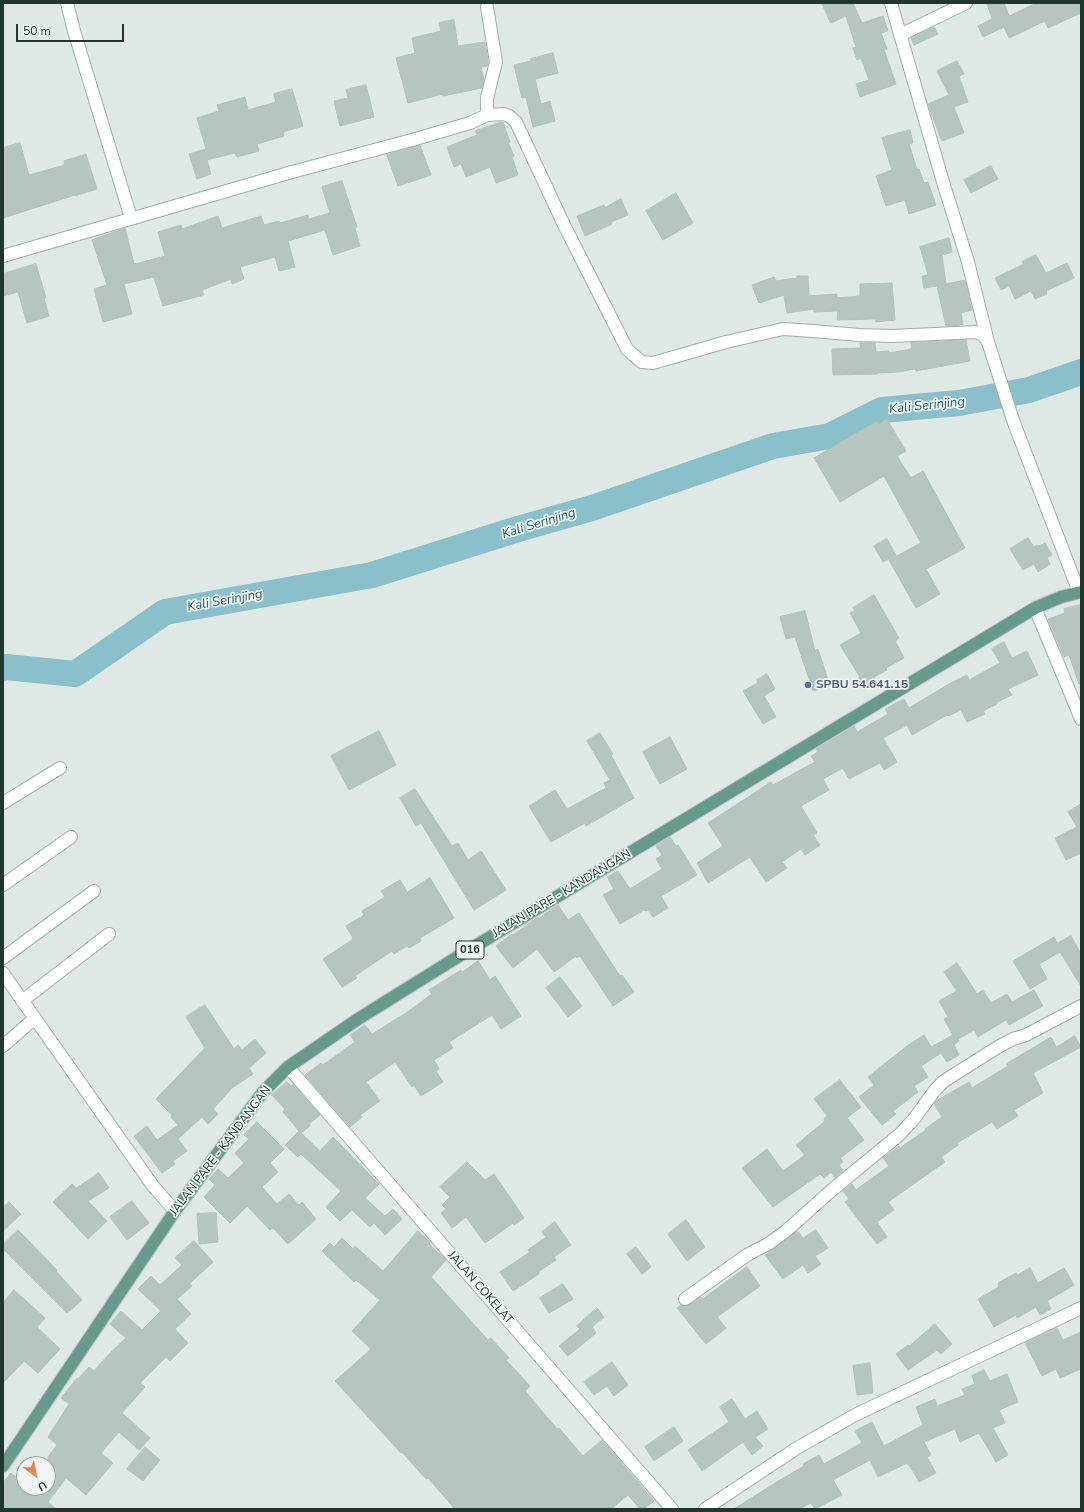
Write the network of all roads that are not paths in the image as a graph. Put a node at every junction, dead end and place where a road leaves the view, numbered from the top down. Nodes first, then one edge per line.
1 (68, 3) edge
2 (891, 3) edge
3 (966, 3) edge
4 (487, 7) dead end
5 (900, 35) junction
6 (487, 115) junction
7 (131, 218) junction
8 (3, 256) edge
9 (988, 342) junction
10 (1080, 592) edge
11 (1035, 608) junction
12 (1081, 719) edge
13 (60, 768) dead end
14 (3, 803) edge
15 (71, 837) dead end
16 (3, 885) edge
17 (94, 891) dead end
18 (109, 934) dead end
19 (3, 958) edge
20 (4, 977) edge
21 (22, 1001) junction
22 (1081, 1006) edge
23 (35, 1018) junction
24 (3, 1046) edge
25 (288, 1067) junction
26 (175, 1211) junction
27 (685, 1299) dead end
28 (1081, 1308) edge
29 (3, 1466) edge
30 (672, 1509) edge
31 (704, 1509) edge

1 - 7 street
2 - 5 street
3 - 5 street
4 - 6 street
5 - 9 street
6 - 7 street
6 - 9 street
7 - 8 street
9 - 10 street
10 - 11 main road, JALAN PARE - KANDANGAN / 016
11 - 12 street
11 - 25 main road, JALAN PARE - KANDANGAN / 016
13 - 14 street
15 - 16 street
17 - 19 street
18 - 21 street
20 - 21 street
21 - 23 street
22 - 27 street
23 - 24 street
23 - 26 street
25 - 26 main road, JALAN PARE - KANDANGAN / 016
25 - 30 street, JALAN COKELAT
26 - 29 main road, JALAN PARE - KANDANGAN / 016
28 - 31 street

